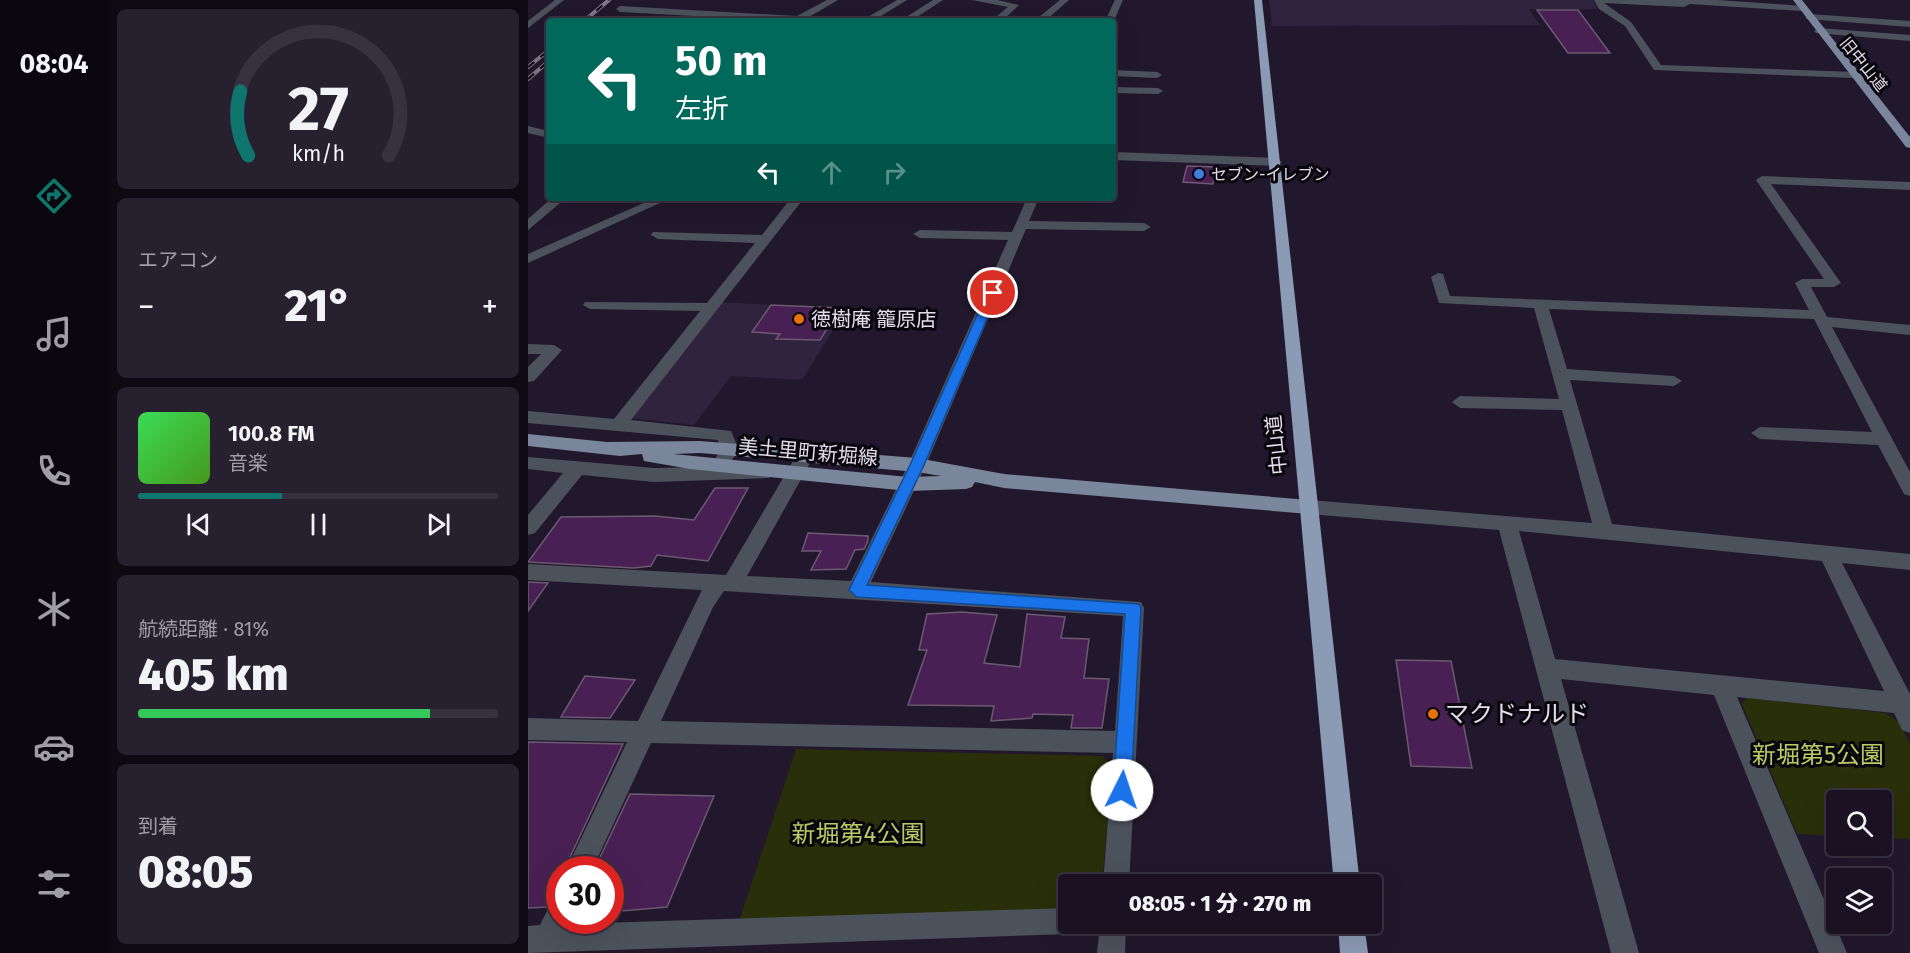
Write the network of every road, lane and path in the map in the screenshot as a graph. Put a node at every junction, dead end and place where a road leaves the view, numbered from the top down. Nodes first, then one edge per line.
1 (560, 0) edge
2 (834, 0) edge
3 (903, 0) edge
4 (939, 0) edge
5 (976, 0) edge
6 (1065, 0) edge
7 (1119, 0) edge
8 (1258, 0) edge
9 (1598, 0) edge
10 (1689, 0) edge
11 (1800, 4) edge
12 (620, 9) dead end
13 (1809, 17) junction
14 (778, 18) edge
15 (798, 18) edge
16 (871, 18) edge
17 (910, 18) edge
18 (1000, 18) edge
19 (1044, 18) edge
20 (1111, 18) edge
21 (1910, 24) edge
22 (528, 25) edge
23 (1819, 31) junction
24 (1910, 38) edge
25 (1116, 73) edge
26 (1157, 75) dead end
27 (1854, 75) junction
28 (1116, 90) edge
29 (1158, 91) dead end
30 (528, 129) edge
31 (546, 134) edge
32 (1910, 145) edge
33 (1116, 156) edge
34 (1276, 162) junction
35 (1910, 186) edge
36 (557, 201) edge
37 (658, 201) edge
38 (796, 201) edge
39 (1033, 201) edge
40 (528, 226) edge
41 (1144, 226) dead end
42 (1020, 230) junction
43 (920, 234) dead end
44 (658, 235) dead end
45 (764, 239) junction
46 (528, 259) edge
47 (1438, 277) dead end
48 (1540, 303) junction
49 (590, 305) dead end
50 (709, 308) junction
51 (1820, 318) junction
52 (1910, 330) edge
53 (528, 349) edge
54 (1560, 374) junction
55 (528, 377) edge
56 (1674, 381) dead end
57 (1460, 402) dead end
58 (1569, 405) junction
59 (528, 417) edge
60 (618, 425) junction
61 (1760, 433) dead end
62 (1883, 439) junction
63 (528, 440) edge
64 (609, 448) junction
65 (729, 450) junction
66 (805, 456) junction
67 (528, 463) edge
68 (917, 465) junction
69 (718, 466) junction
70 (577, 468) junction
71 (795, 473) junction
72 (1004, 480) junction
73 (908, 484) junction
74 (1910, 489) edge
75 (1309, 507) junction
76 (1507, 523) junction
77 (528, 528) edge
78 (1604, 531) junction
79 (1828, 554) junction
80 (1910, 562) edge
81 (528, 572) edge
82 (725, 583) junction
83 (857, 590) junction
84 (1547, 668) junction
85 (1721, 685) junction
86 (1907, 710) edge
87 (528, 729) edge
88 (643, 732) junction
89 (1125, 742) junction
90 (585, 856) edge
91 (1117, 874) edge
92 (1346, 874) edge
93 (1058, 921) edge
94 (1112, 934) edge
95 (1352, 934) edge
96 (539, 944) edge
97 (1111, 953) edge
98 (1354, 953) edge
99 (1625, 953) edge
100 (1833, 953) edge

1 - 22 street
2 - 15 street
3 - 16 street
4 - 17 street
5 - 18 street
6 - 19 street
7 - 20 street
8 - 34 highway, 中山道
9 - 10 street
9 - 27 street
10 - 11 street
11 - 13 main road, 旧中山道
12 - 14 street
13 - 21 street
13 - 23 main road, 旧中山道
23 - 24 street
23 - 27 main road, 旧中山道
25 - 26 street
27 - 32 main road, 旧中山道
28 - 29 street
30 - 31 street
33 - 34 street
34 - 75 highway, 中山道
35 - 51 street
36 - 40 street
37 - 46 street
38 - 45 street
39 - 42 street
41 - 42 street
42 - 43 street
42 - 68 street
44 - 45 street
45 - 50 street
47 - 48 street
48 - 51 street
48 - 54 street
49 - 50 street
50 - 60 street
51 - 52 street
51 - 62 street
53 - 55 street
54 - 56 street
54 - 58 street
57 - 58 street
58 - 78 street
59 - 60 street
60 - 65 street
61 - 62 street
62 - 74 street
63 - 64 main road, 美土里町新堀線
64 - 65 main road, 美土里町新堀線
64 - 69 main road, 美土里町新堀線
65 - 66 main road, 美土里町新堀線
65 - 69 street
66 - 68 main road, 美土里町新堀線
66 - 71 street
67 - 70 street
68 - 72 main road, 美土里町新堀線
68 - 73 street
69 - 71 main road, 美土里町新堀線
70 - 71 street
70 - 77 street
71 - 73 main road, 美土里町新堀線
71 - 82 street
72 - 73 main road, 美土里町新堀線
72 - 75 main road, 美土里町新堀線
73 - 83 street
75 - 76 street
75 - 92 highway, 中山道
76 - 78 street
76 - 84 street
78 - 79 street
79 - 80 street
79 - 86 street
81 - 82 street
82 - 83 street
82 - 88 street
83 - 89 street
84 - 85 street
84 - 99 street
85 - 86 street
85 - 100 street
87 - 88 street
88 - 89 street
88 - 90 street
89 - 91 street
93 - 96 street
94 - 97 street
95 - 98 highway

